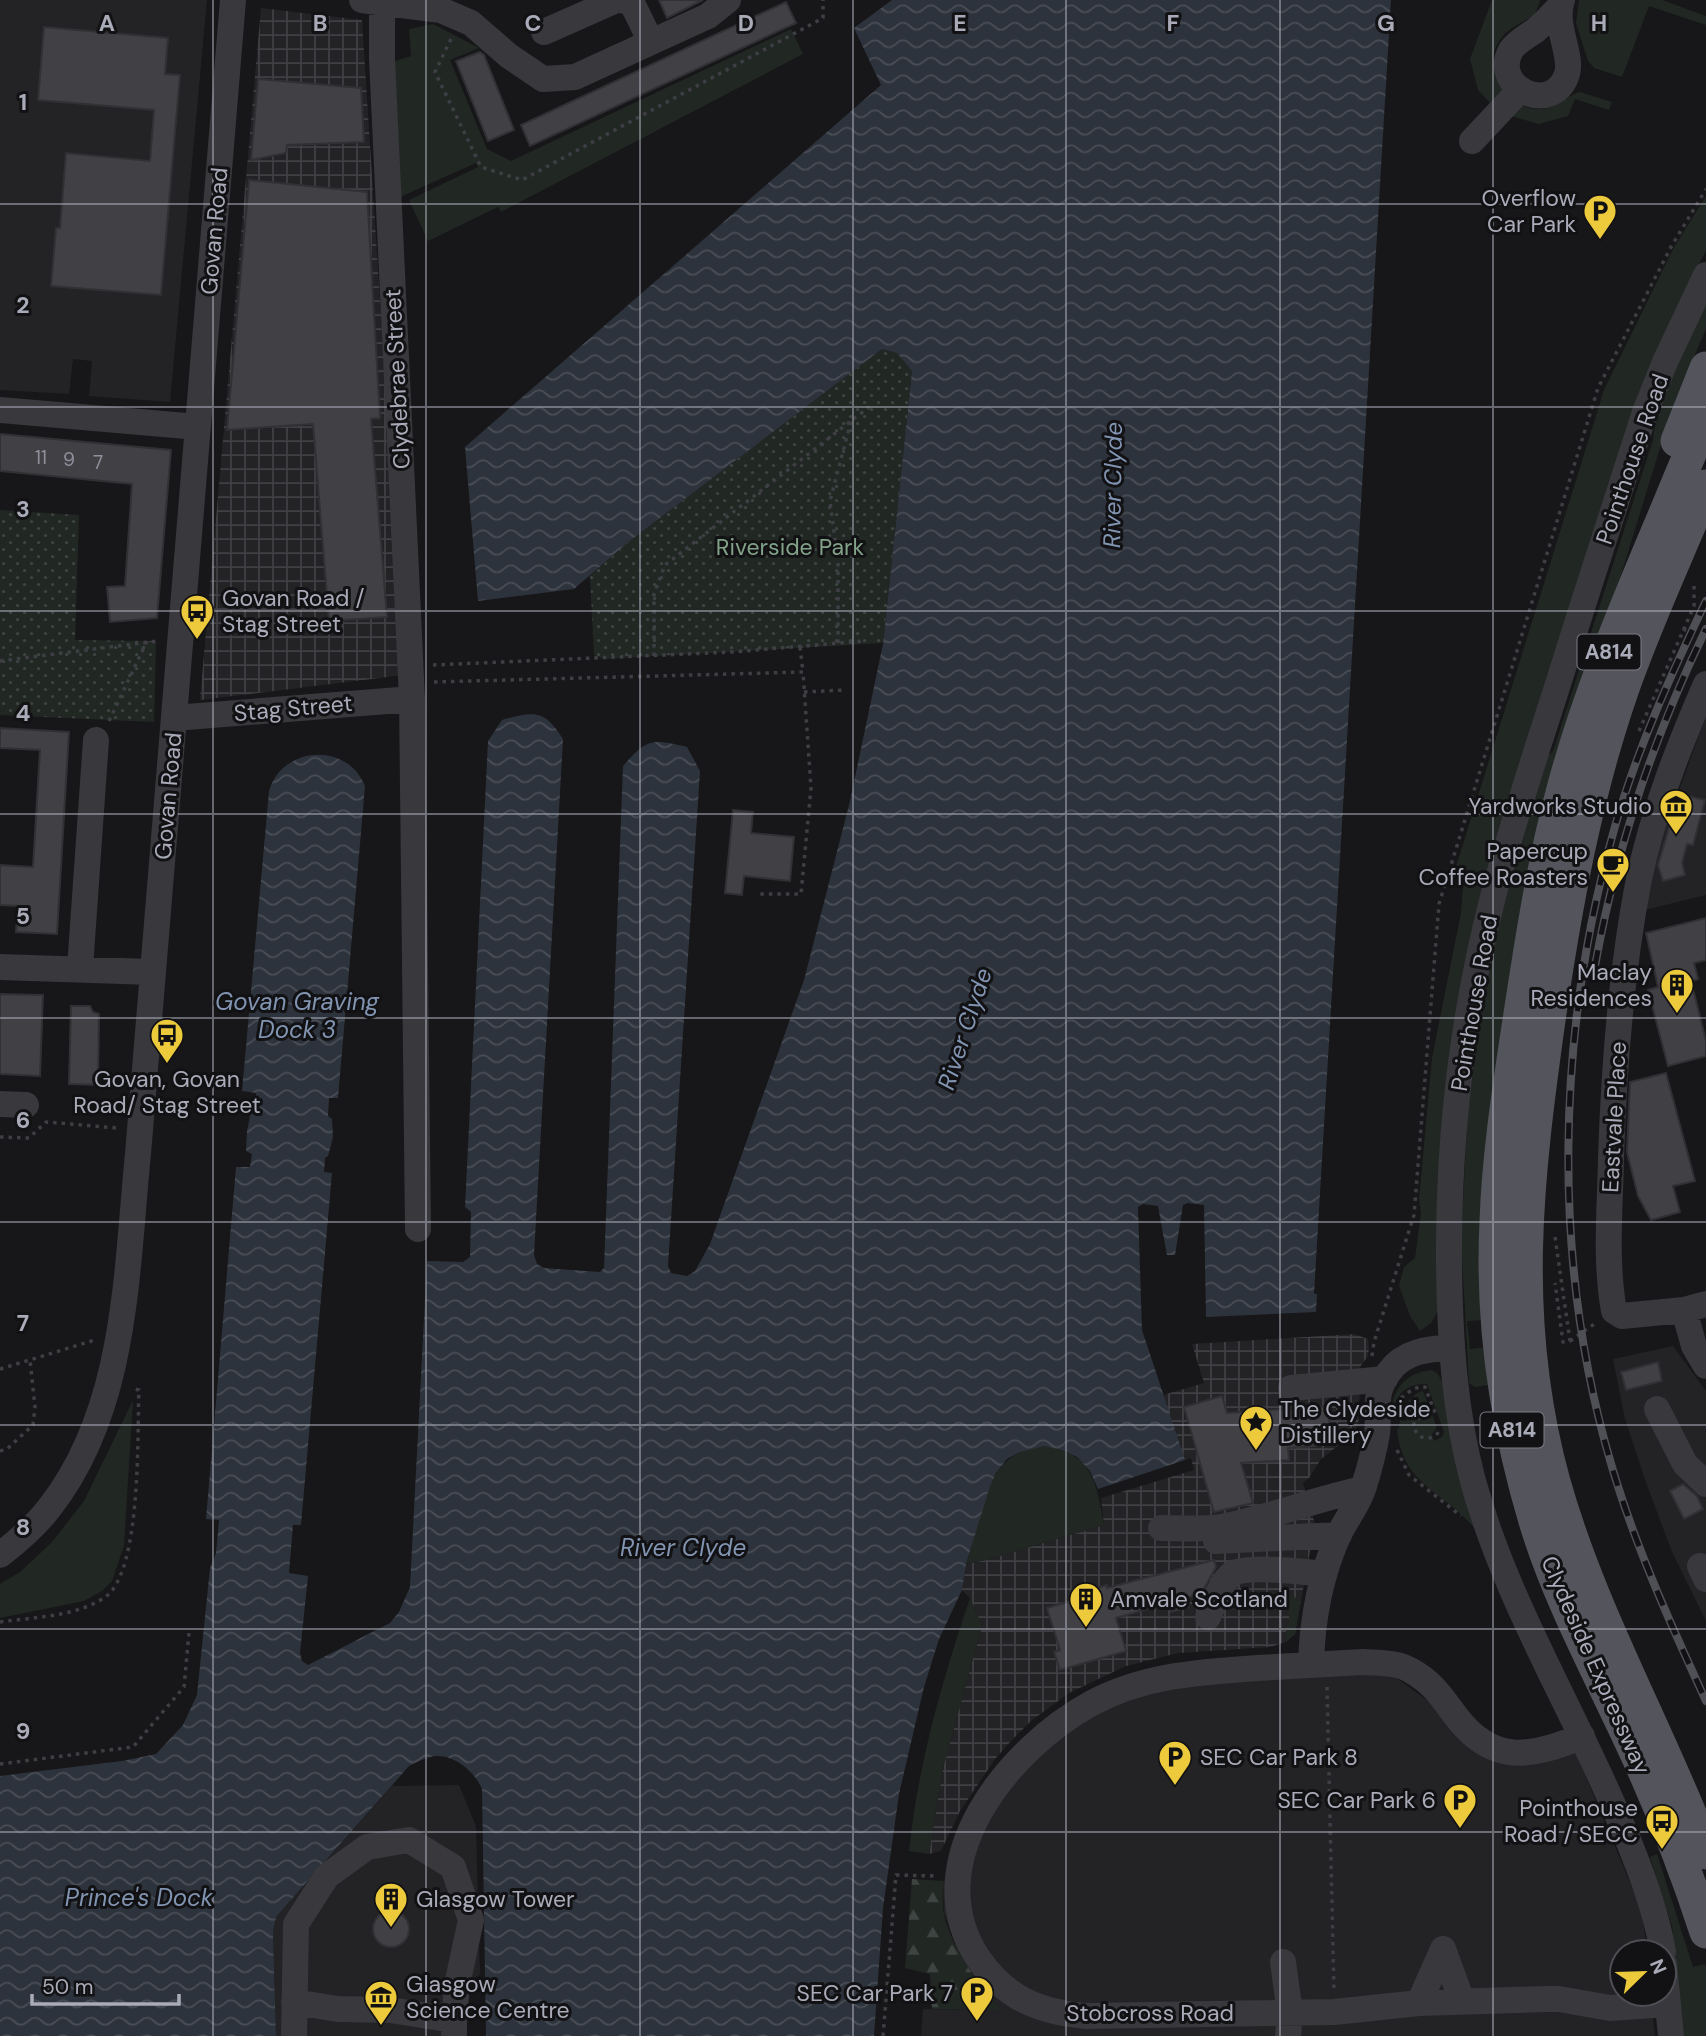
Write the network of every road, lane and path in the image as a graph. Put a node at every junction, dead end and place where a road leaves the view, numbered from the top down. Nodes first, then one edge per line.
1 (233, 0) edge
2 (375, 0) edge
3 (619, 0) edge
4 (728, 0) edge
5 (823, 0) edge
6 (1560, 4) edge
7 (461, 19) junction
8 (544, 32) dead end
9 (651, 42) junction
10 (1520, 90) junction
11 (1472, 141) dead end
12 (1706, 189) edge
13 (1706, 275) edge
14 (1706, 368) edge
15 (869, 407) dead end
16 (0, 410) edge
17 (1706, 417) edge
18 (851, 420) junction
19 (198, 427) junction
20 (1706, 486) edge
21 (1694, 585) dead end
22 (1620, 624) junction
23 (1683, 629) junction
24 (1706, 639) edge
25 (147, 641) junction
26 (863, 641) dead end
27 (179, 642) junction
28 (838, 643) junction
29 (800, 646) junction
30 (654, 656) junction
31 (0, 662) edge
32 (803, 672) junction
33 (411, 682) junction
34 (1706, 684) edge
35 (845, 690) dead end
36 (804, 692) junction
37 (174, 718) junction
38 (96, 740) joint
39 (1636, 740) dead end
40 (760, 894) dead end
41 (0, 967) edge
42 (80, 968) junction
43 (152, 972) junction
44 (118, 1129) dead end
45 (0, 1137) edge
46 (1553, 1227) dead end
47 (418, 1229) dead end
48 (1554, 1277) dead end
49 (1695, 1307) edge
50 (1614, 1311) junction
51 (119, 1332) junction
52 (1570, 1341) junction
53 (1452, 1347) junction
54 (30, 1360) junction
55 (1706, 1366) edge
56 (0, 1369) edge
57 (1385, 1379) junction
58 (109, 1382) junction
59 (1291, 1388) dead end
60 (1431, 1404) dead end
61 (1376, 1408) junction
62 (1657, 1409) dead end
63 (1422, 1416) dead end
64 (1439, 1424) dead end
65 (1397, 1450) dead end
66 (0, 1451) edge
67 (1706, 1484) edge
68 (1363, 1489) junction
69 (1464, 1519) dead end
70 (1161, 1528) dead end
71 (1339, 1535) junction
72 (1200, 1542) dead end
73 (0, 1555) edge
74 (1324, 1574) junction
75 (1208, 1617) dead end
76 (0, 1622) edge
77 (189, 1633) dead end
78 (1319, 1664) junction
79 (1583, 1736) junction
80 (0, 1764) edge
81 (1706, 1853) edge
82 (896, 1875) dead end
83 (1706, 1932) edge
84 (1660, 1938) edge
85 (1283, 1962) dead end
86 (1462, 2001) junction
87 (294, 2002) junction
88 (1419, 2003) junction
89 (1608, 2008) edge
90 (1668, 2008) edge
91 (1334, 2012) junction
92 (1289, 2024) edge
93 (454, 2028) edge
94 (294, 2036) edge
95 (883, 2036) edge
96 (1671, 2036) edge

1 - 19 street, Govan Road
2 - 7 street
2 - 33 street, Clydebrae Street
3 - 8 street
3 - 9 street
4 - 9 street
5 - 7 path
6 - 10 street
6 - 10 street
7 - 9 street
10 - 11 street
12 - 57 path
13 - 53 street, Pointhouse Road
14 - 22 main road, A814
15 - 18 path
16 - 19 street
17 - 22 main road, Clydeside Expressway / A814
18 - 28 path
18 - 30 path
19 - 27 street, Govan Road
20 - 81 main road, Clydeside Expressway / A814
21 - 23 path
22 - 83 main road, Clydeside Expressway / A814
23 - 24 path
23 - 39 path
25 - 27 path
25 - 31 path
25 - 38 path
26 - 28 path
27 - 37 street, Govan Road
28 - 29 path
29 - 30 path
29 - 32 path
30 - 33 path
32 - 33 path
32 - 36 path
33 - 37 street, Stag Street
33 - 47 street, Clydebrae Street
34 - 50 street, Eastvale Place
35 - 36 path
36 - 40 path
37 - 43 street, Govan Road
38 - 42 street
41 - 42 street
42 - 43 street
43 - 51 street, Govan Road
44 - 45 path
46 - 52 path
48 - 52 path
49 - 50 street
49 - 55 street
50 - 52 path
51 - 54 path
51 - 58 street, Govan Road
53 - 57 street
53 - 79 street
54 - 56 path
54 - 66 path
57 - 59 street
57 - 61 street
58 - 73 street, Govan Road
58 - 76 path
60 - 61 path
61 - 68 street
62 - 67 street
63 - 64 path
65 - 69 path
68 - 70 street
68 - 71 street
71 - 72 street
71 - 74 street
74 - 75 street
74 - 78 street
77 - 80 path
78 - 79 street, Stobcross Road
78 - 91 path
78 - 92 street, Stobcross Road
79 - 84 street
82 - 95 path
85 - 92 street
86 - 88 street, Stobcross Road
86 - 88 street
86 - 89 street, Stobcross Road
87 - 93 street
87 - 93 street
87 - 94 street
88 - 91 street, Stobcross Road
90 - 96 street
91 - 92 street, Stobcross Road

